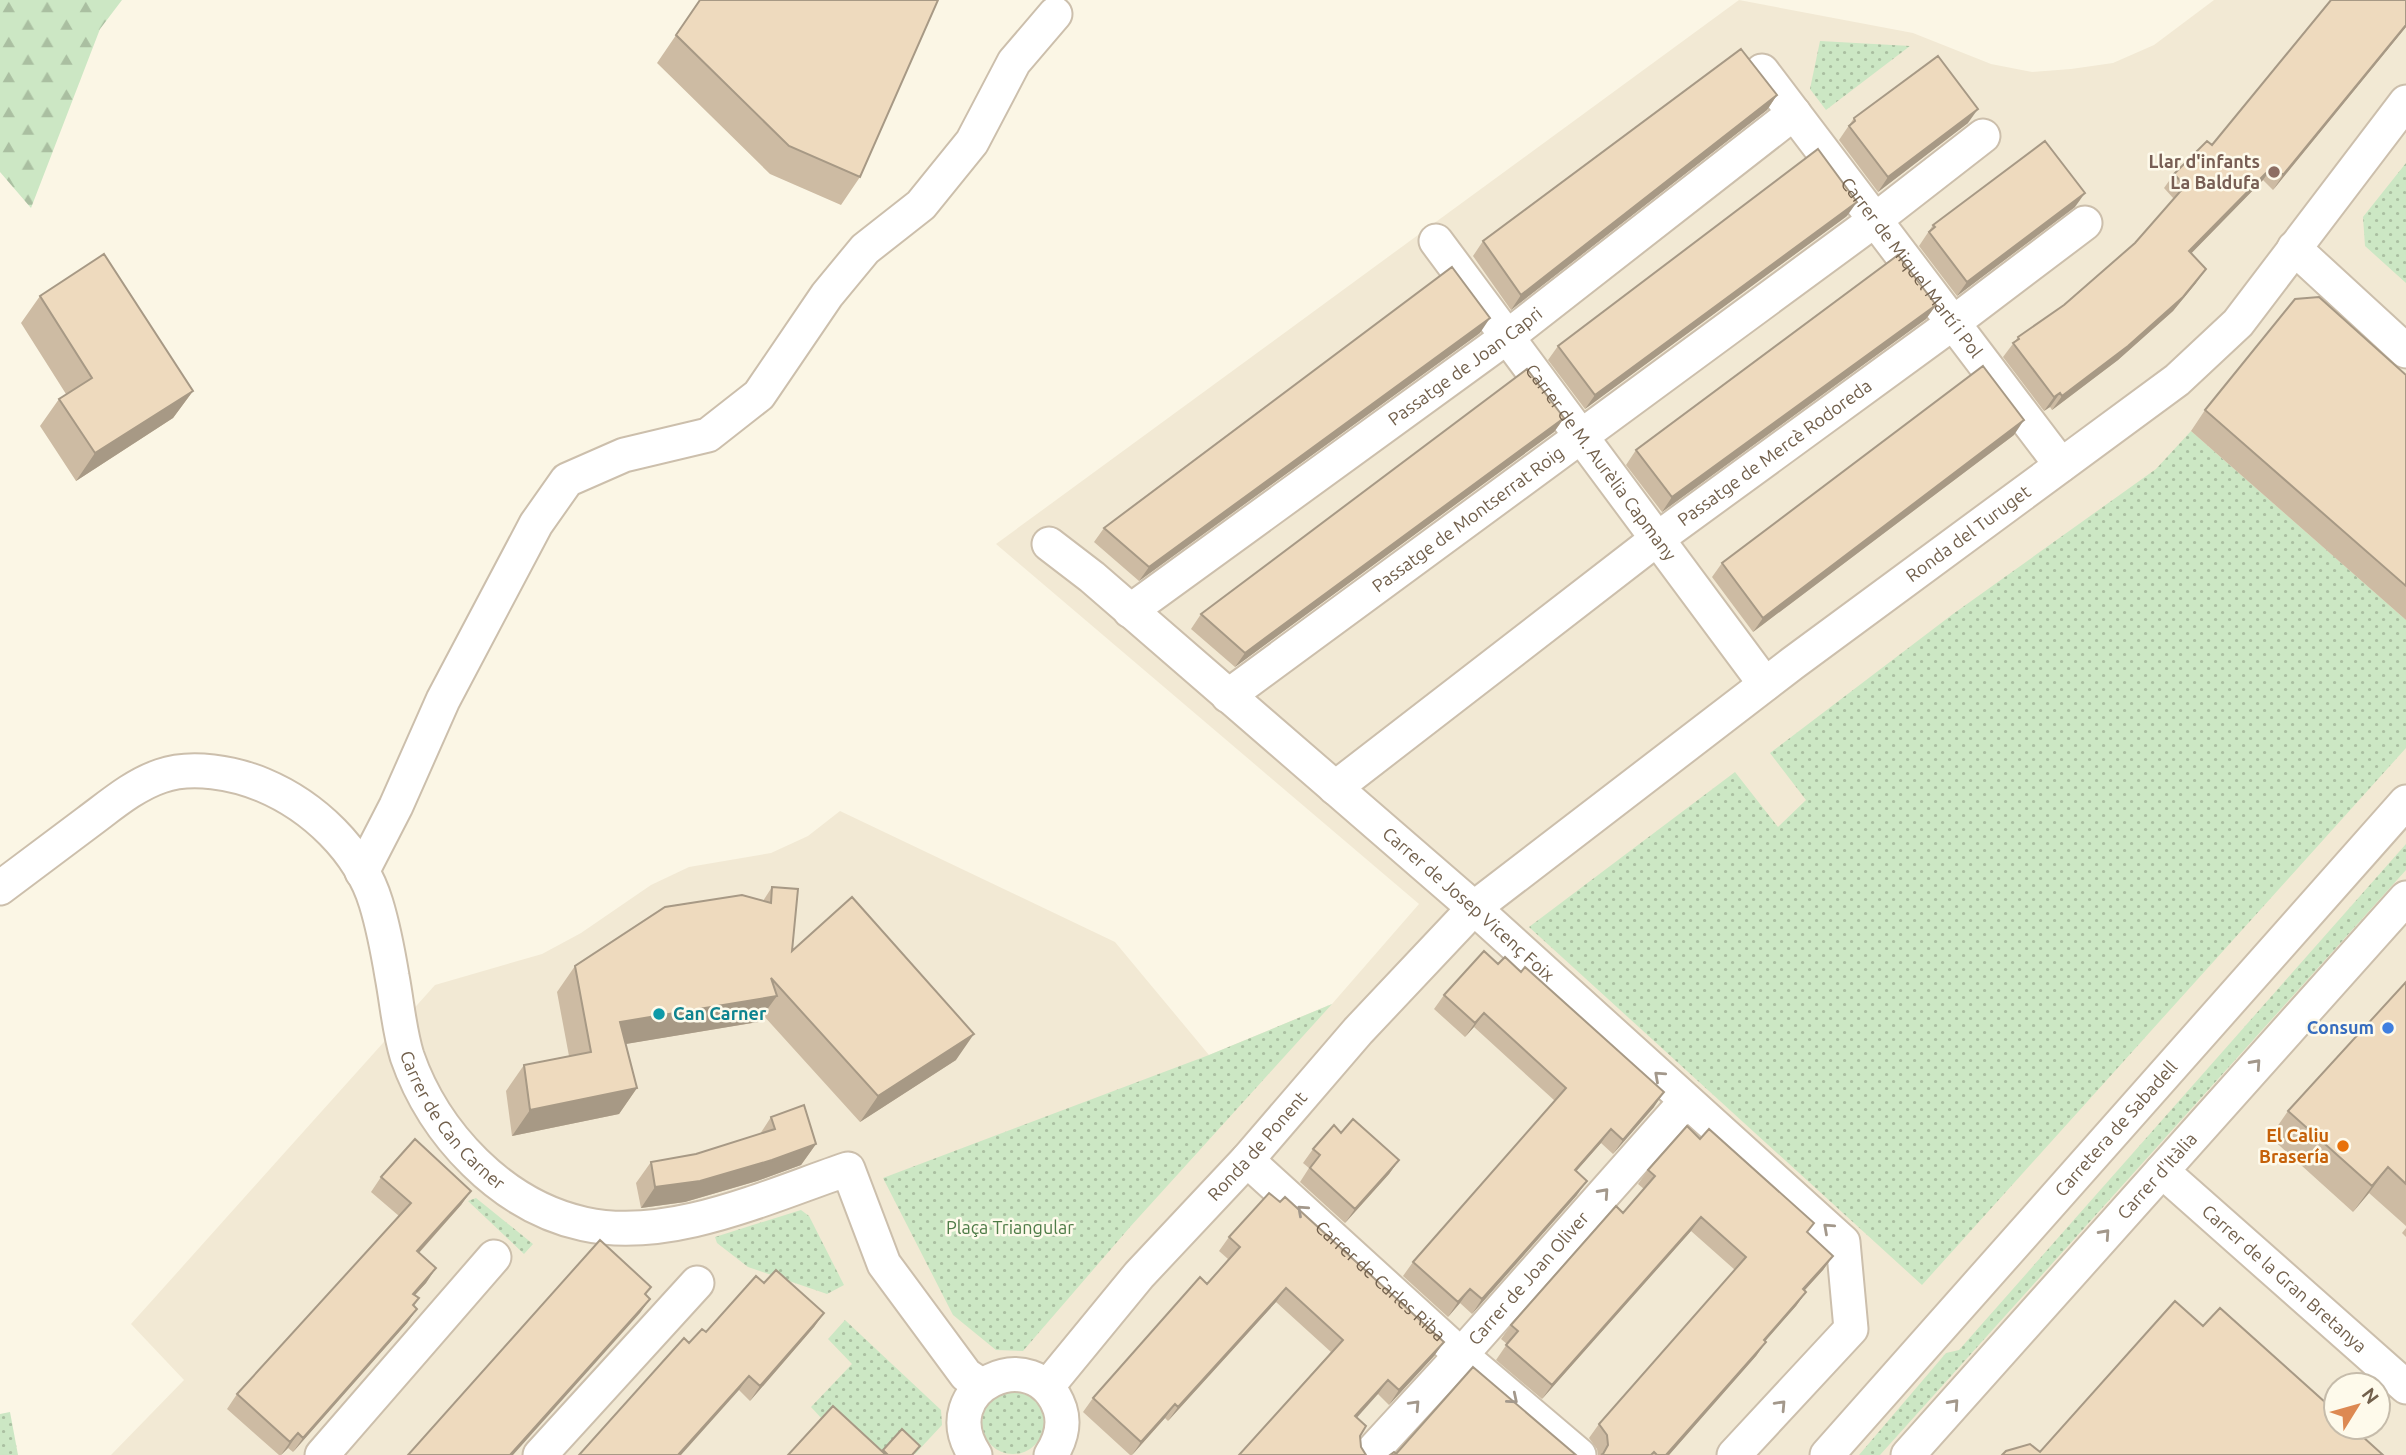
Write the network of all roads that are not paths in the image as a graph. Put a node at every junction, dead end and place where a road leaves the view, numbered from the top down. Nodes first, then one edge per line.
1 (1055, 14) dead end
2 (1762, 71) edge
3 (2406, 102) edge
4 (1794, 113) junction
5 (1983, 136) dead end
6 (1875, 220) junction
7 (2085, 222) dead end
8 (1436, 241) dead end
9 (2294, 248) junction
10 (1953, 323) junction
11 (1507, 337) junction
12 (2406, 351) edge
13 (1581, 436) junction
14 (2061, 466) junction
15 (1657, 539) junction
16 (1049, 544) dead end
17 (1130, 611) junction
18 (1765, 684) junction
19 (1228, 696) junction
20 (1335, 788) junction
21 (2406, 802) edge
22 (362, 872) junction
23 (0, 888) edge
24 (2406, 898) edge
25 (1474, 908) junction
26 (1686, 1101) junction
27 (1247, 1160) junction
28 (2162, 1171) junction
29 (494, 1257) dead end
30 (696, 1283) dead end
31 (1461, 1354) junction
32 (981, 1385) junction
33 (1046, 1387) junction
34 (2406, 1387) edge
35 (322, 1455) edge
36 (540, 1455) edge
37 (975, 1455) edge
38 (1051, 1455) edge
39 (1369, 1455) edge
40 (1579, 1455) edge
41 (1734, 1455) edge
42 (1827, 1455) edge
43 (1908, 1455) edge

1 - 22 street
2 - 4 street, Carrer de Miquel Martí i Pol
3 - 9 street, Ronda del Turuget
4 - 6 street, Carrer de Miquel Martí i Pol
4 - 11 street, Passatge de Joan Capri
5 - 6 street, Passatge de Montserrat Roig
6 - 10 street, Carrer de Miquel Martí i Pol
6 - 13 street, Passatge de Montserrat Roig
7 - 10 street, Passatge de Mercè Rodoreda
8 - 11 street, Carrer de M. Aurèlia Capmany
9 - 12 street
9 - 14 street, Ronda del Turuget
10 - 14 street, Carrer de Miquel Martí i Pol
10 - 15 street, Passatge de Mercè Rodoreda
11 - 13 street, Carrer de M. Aurèlia Capmany
11 - 17 street, Passatge de Joan Capri
13 - 15 street, Carrer de M. Aurèlia Capmany
13 - 19 street, Passatge de Montserrat Roig
14 - 18 street, Ronda del Turuget
15 - 18 street, Carrer de M. Aurèlia Capmany
15 - 20 street, Passatge de Mercè Rodoreda
16 - 17 street, Carrer de Josep Vicenç Foix
17 - 19 street, Carrer de Josep Vicenç Foix
18 - 25 street, Ronda del Turuget
19 - 20 street, Carrer de Josep Vicenç Foix
20 - 25 street, Carrer de Josep Vicenç Foix
21 - 42 street, Carretera de Sabadell
22 - 23 street, Carrer de Can Carner
22 - 32 street, Carrer de Can Carner
28 -> 24 street, Carrer d'Itàlia
26 -> 25 street, Carrer de Josep Vicenç Foix
25 - 27 street, Ronda de Ponent
31 -> 26 street, Carrer de Joan Oliver
41 -> 26 street, Carrer de Josep Vicenç Foix
31 -> 27 street, Carrer de Carles Riba
27 - 33 street, Ronda de Ponent
28 - 34 street, Carrer de la Gran Bretanya
43 -> 28 street, Carrer d'Itàlia
29 - 35 street
30 - 36 street
39 -> 31 street, Carrer de Joan Oliver
31 -> 40 street, Carrer de Carles Riba
32 - 33 street
32 - 37 street
33 - 38 street

